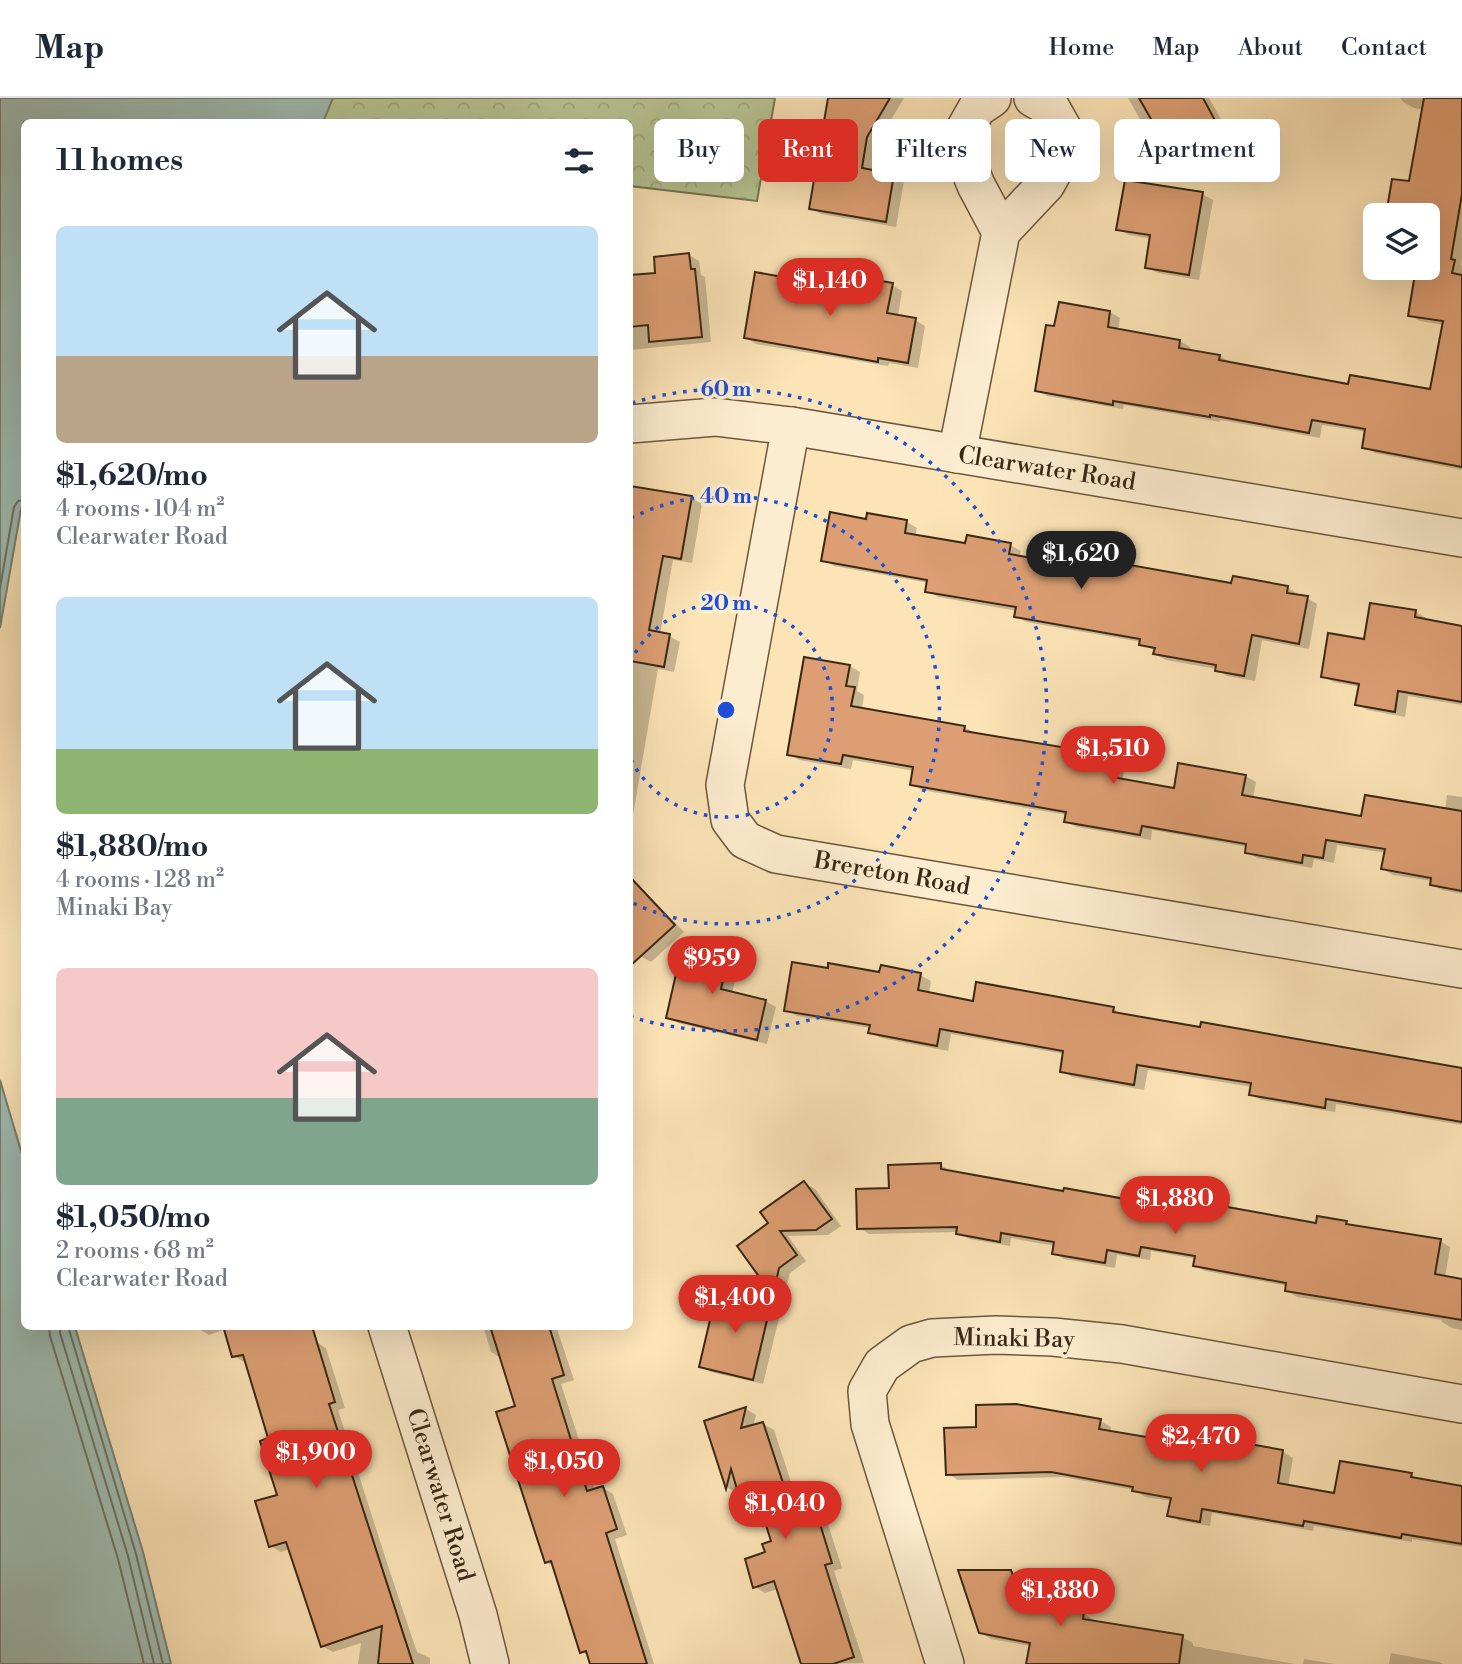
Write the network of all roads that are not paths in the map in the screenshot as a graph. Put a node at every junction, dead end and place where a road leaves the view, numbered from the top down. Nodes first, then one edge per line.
1 (992, 98) edge
2 (1033, 98) edge
3 (1001, 232) junction
4 (633, 424) edge
5 (791, 426) junction
6 (957, 454) junction
7 (1462, 538) edge
8 (1462, 969) edge
9 (388, 1330) edge
10 (1462, 1404) edge
11 (490, 1664) edge
12 (945, 1664) edge

1 - 3 street
2 - 3 street
3 - 6 street
4 - 5 street, Clearwater Road
5 - 6 street, Clearwater Road
5 - 8 street, Brereton Road
6 - 7 street, Clearwater Road
9 - 11 street, Clearwater Road
10 - 12 street, Minaki Bay

